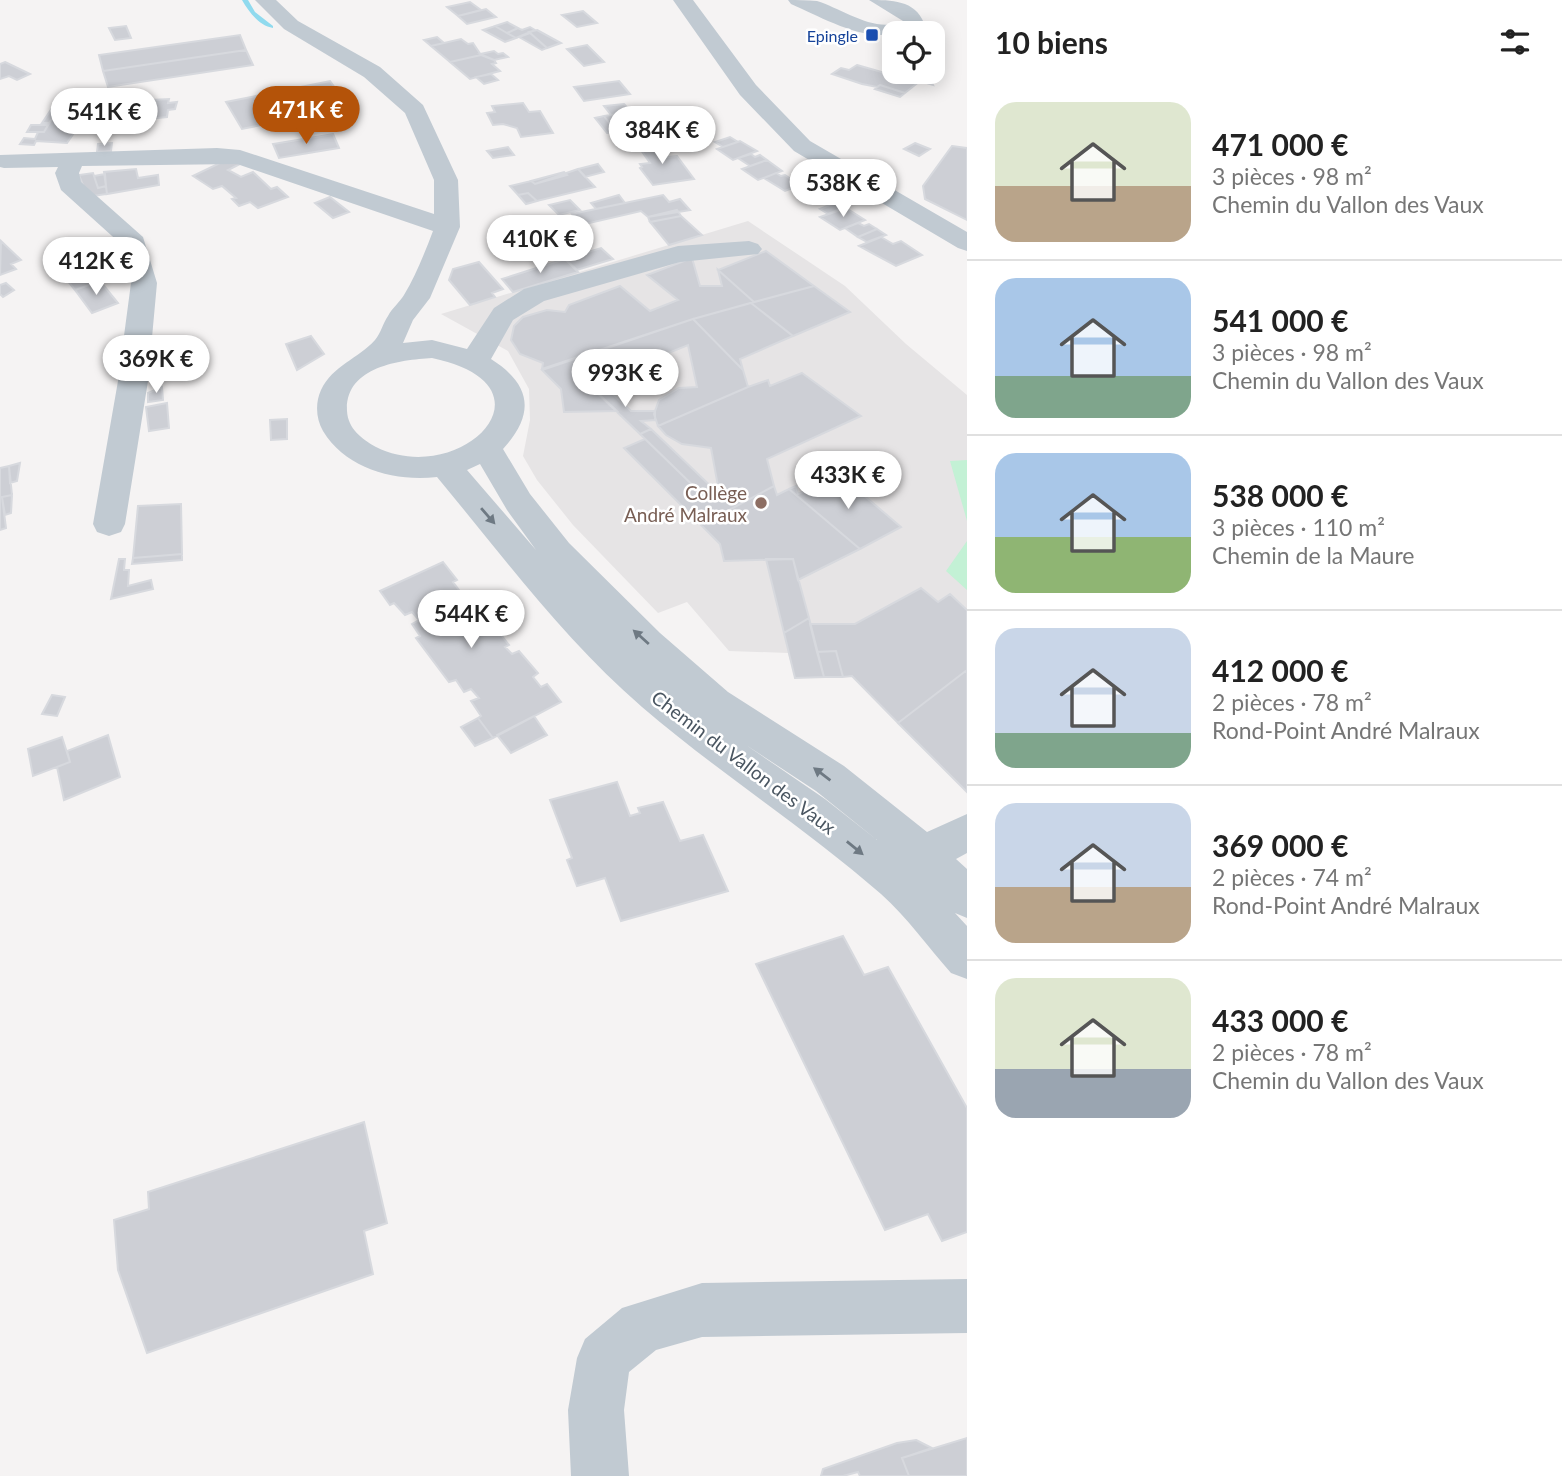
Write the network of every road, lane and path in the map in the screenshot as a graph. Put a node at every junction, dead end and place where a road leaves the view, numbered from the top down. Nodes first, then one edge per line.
1 (265, 0) edge
2 (683, 0) edge
3 (798, 0) edge
4 (879, 0) edge
5 (74, 159) junction
6 (4, 161) dead end
7 (447, 227) junction
8 (967, 243) edge
9 (749, 249) dead end
10 (416, 298) junction
11 (465, 356) junction
12 (371, 360) junction
13 (486, 447) junction
14 (444, 464) junction
15 (108, 524) dead end
16 (967, 832) edge
17 (922, 856) junction
18 (967, 898) edge
19 (967, 958) edge
20 (967, 1306) edge
21 (600, 1476) edge

1 - 7 street
2 - 8 street
3 - 4 street
5 - 6 street
5 - 7 street
5 - 15 street
7 - 10 street
9 - 11 street
10 - 11 street
10 - 12 street
11 - 12 street
11 - 13 street
12 - 14 street
13 - 14 street
17 -> 13 street, Chemin du Vallon des Vaux
14 -> 19 street, Chemin du Vallon des Vaux
16 - 17 street
17 - 18 street, Chemin du Vallon des Vaux
20 - 21 street

